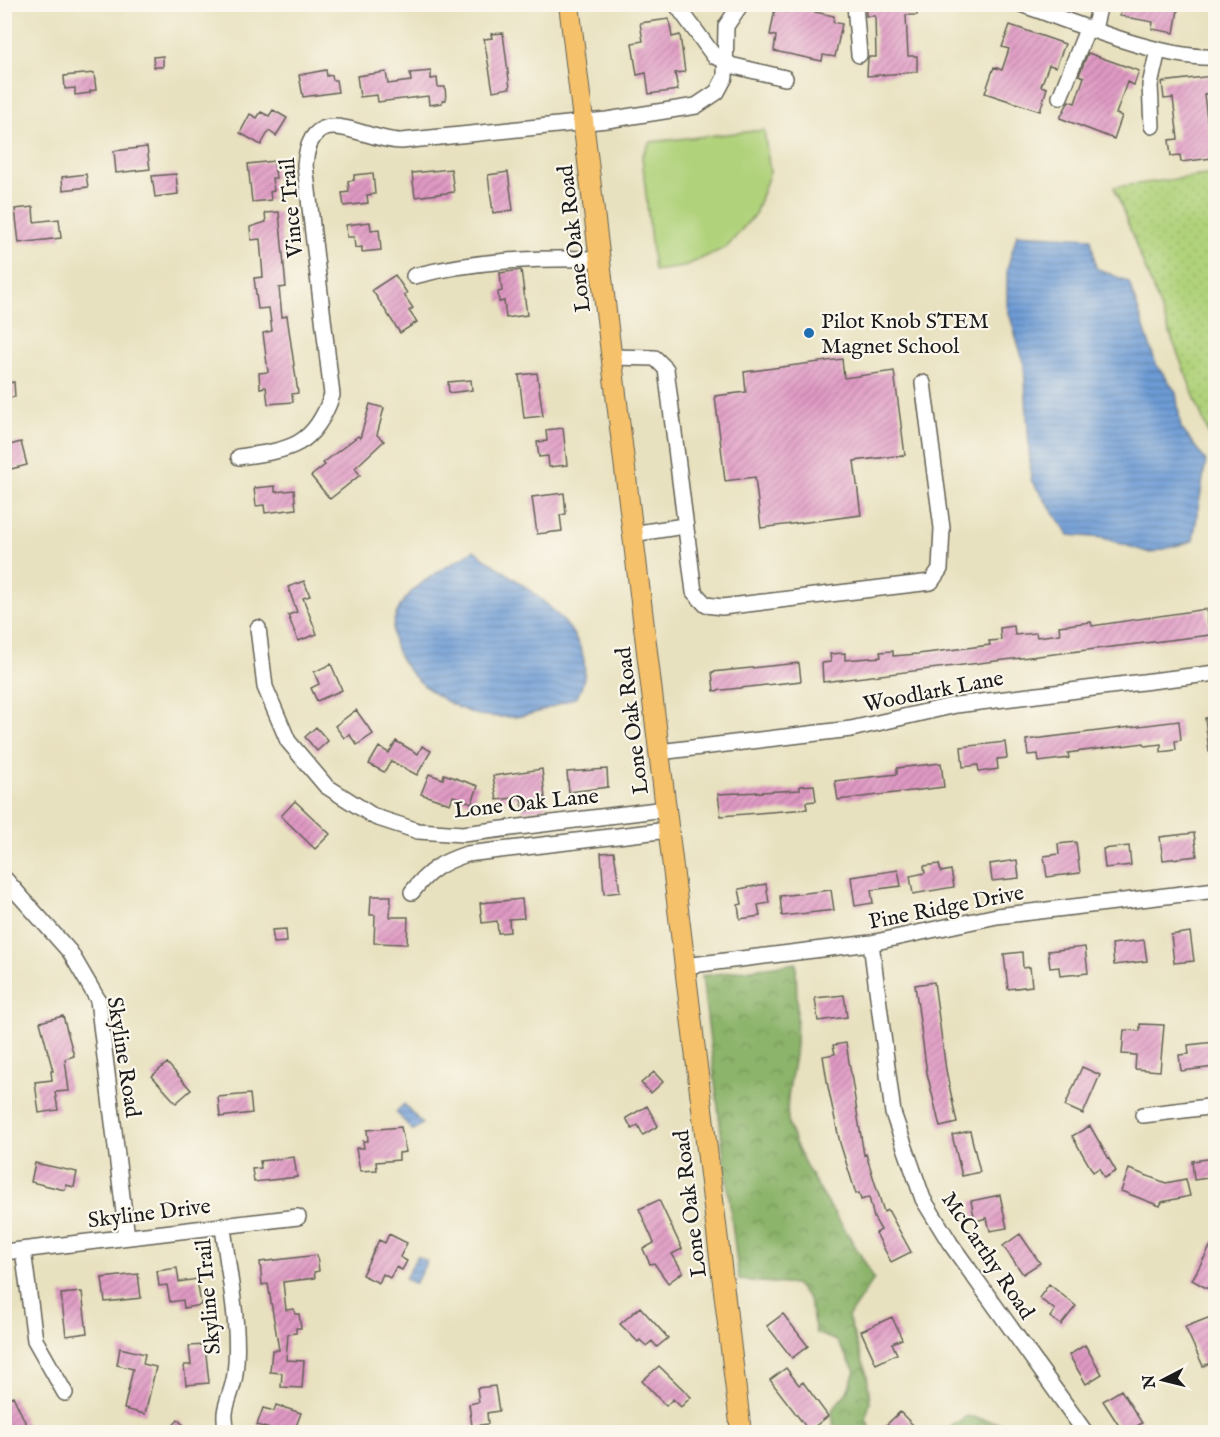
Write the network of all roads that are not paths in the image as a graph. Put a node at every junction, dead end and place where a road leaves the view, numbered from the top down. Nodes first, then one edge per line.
1 (569, 4) edge
2 (676, 4) edge
3 (741, 4) edge
4 (855, 4) edge
5 (1020, 4) edge
6 (1100, 4) edge
7 (1091, 28) junction
8 (1158, 50) junction
9 (859, 55) dead end
10 (1215, 57) edge
11 (726, 62) junction
12 (785, 78) dead end
13 (1060, 97) dead end
14 (583, 121) junction
15 (1152, 126) dead end
16 (600, 259) junction
17 (414, 276) dead end
18 (611, 357) junction
19 (924, 383) dead end
20 (239, 457) dead end
21 (684, 526) junction
22 (632, 534) junction
23 (258, 628) dead end
24 (1215, 673) edge
25 (659, 752) junction
26 (665, 809) junction
27 (668, 830) junction
28 (4, 878) edge
29 (1215, 890) edge
30 (412, 892) dead end
31 (871, 943) junction
32 (684, 966) junction
33 (1215, 1106) edge
34 (1143, 1115) dead end
35 (298, 1216) dead end
36 (223, 1226) junction
37 (127, 1237) junction
38 (23, 1250) junction
39 (4, 1252) edge
40 (66, 1393) dead end
41 (228, 1432) edge
42 (741, 1432) edge
43 (1085, 1432) edge

1 - 14 main road, Lone Oak Road
2 - 11 street
3 - 11 street
4 - 9 street
5 - 7 street
6 - 7 street
7 - 8 street
7 - 13 street
8 - 10 street
8 - 15 street
11 - 12 street
11 - 14 street, Vince Trail
14 - 16 main road, Lone Oak Road
14 - 20 street, Vince Trail
16 - 17 street
16 - 18 main road, Lone Oak Road
18 - 21 street
18 - 22 main road, Lone Oak Road
19 - 21 street
21 - 22 street
22 - 25 main road, Lone Oak Road
23 - 26 street, Lone Oak Lane
24 - 25 street, Woodlark Lane
25 - 26 main road, Lone Oak Road
26 - 27 main road, Lone Oak Road
27 - 30 street
27 - 32 main road, Lone Oak Road
28 - 37 street, Skyline Road
29 - 31 street, Pine Ridge Drive
31 - 32 street, Pine Ridge Drive
31 - 43 street, McCarthy Road
32 - 42 main road, Lone Oak Road
33 - 34 street
35 - 36 street, Skyline Drive
36 - 37 street, Skyline Drive
36 - 41 street, Skyline Trail
37 - 38 street, Skyline Drive
38 - 39 street, Skyline Drive
38 - 40 street

